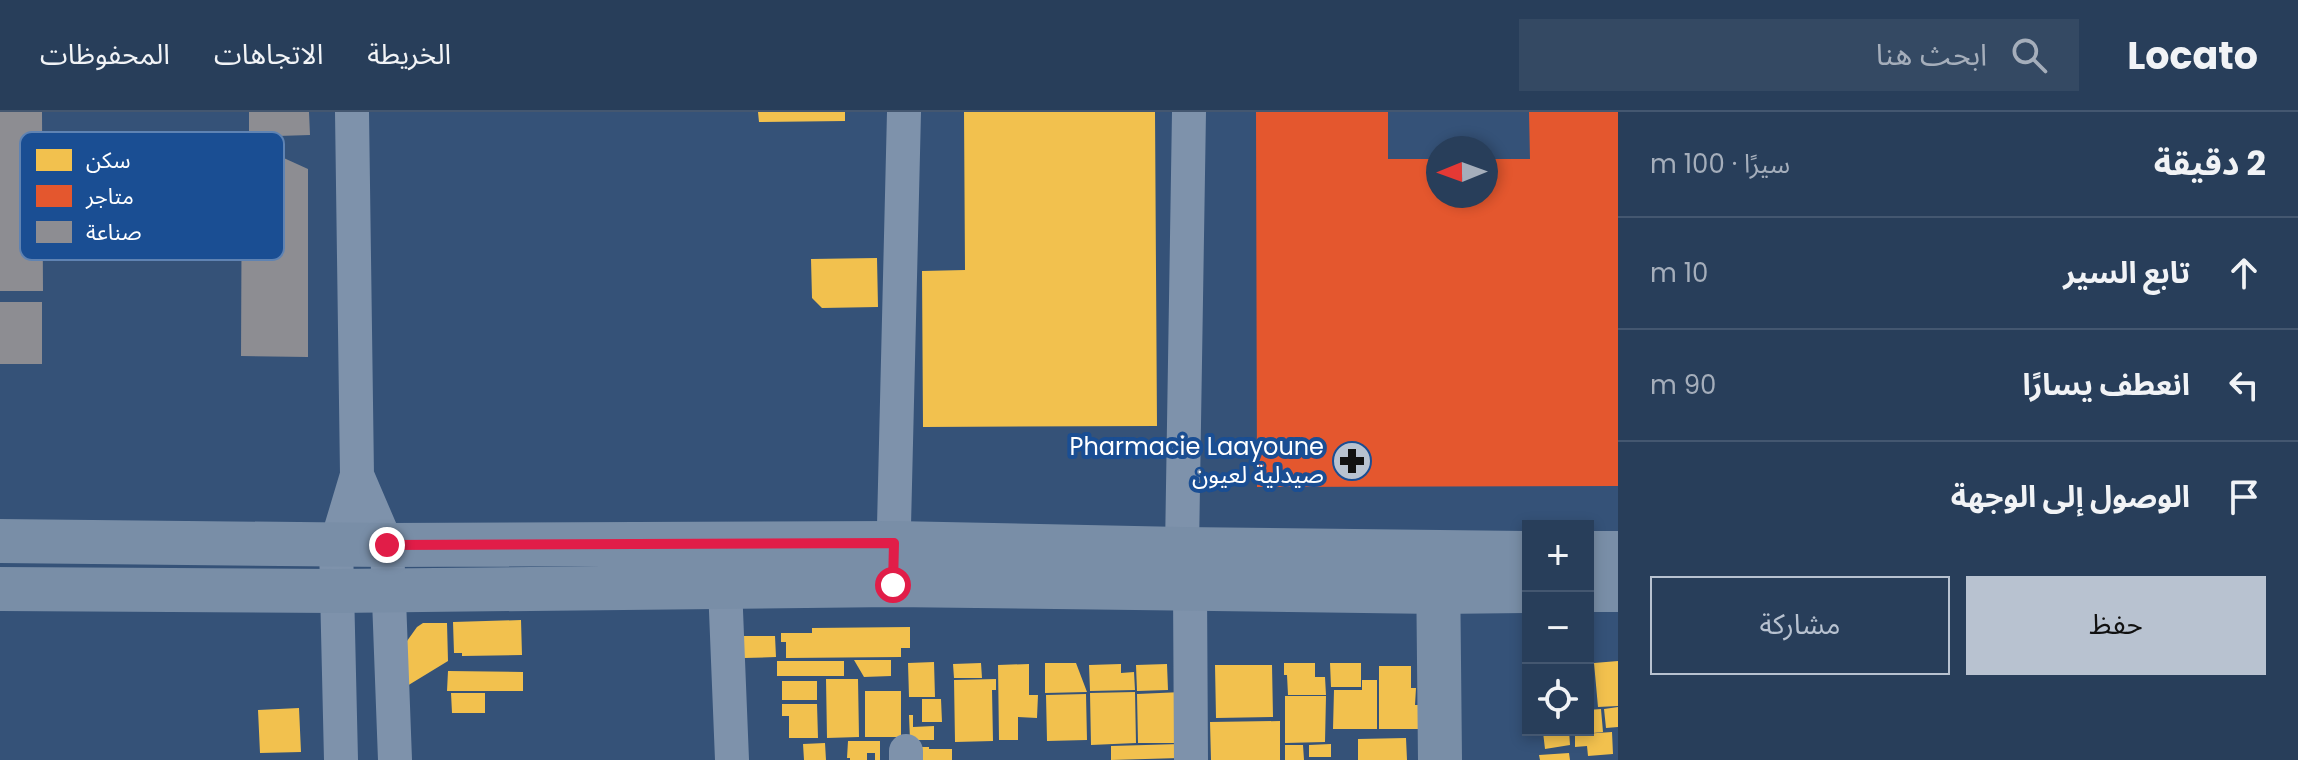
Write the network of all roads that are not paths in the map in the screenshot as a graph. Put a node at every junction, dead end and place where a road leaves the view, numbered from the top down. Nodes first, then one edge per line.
1 (352, 112) edge
2 (904, 112) edge
3 (1189, 112) edge
4 (357, 475) junction
5 (0, 541) edge
6 (336, 545) junction
7 (387, 545) junction
8 (1594, 553) edge
9 (1618, 553) edge
10 (1522, 554) edge
11 (893, 564) junction
12 (1186, 569) junction
13 (1438, 572) junction
14 (725, 586) junction
15 (0, 589) edge
16 (387, 589) junction
17 (1522, 590) edge
18 (1594, 590) edge
19 (1618, 590) edge
20 (336, 591) junction
21 (341, 760) edge
22 (395, 760) edge
23 (732, 760) edge
24 (1191, 760) edge
25 (1440, 760) edge

1 - 4 street
2 - 11 street
3 - 12 street
4 - 6 street
4 - 7 street
5 - 6 street
6 - 7 street
6 - 20 street
7 - 11 street
7 - 16 street
8 - 9 street
10 - 13 street
11 - 12 street
11 - 14 street
12 - 13 street
12 - 24 street
13 - 17 street
13 - 25 street
14 - 16 street
14 - 23 street
15 - 20 street
16 - 20 street
16 - 22 street
18 - 19 street
20 - 21 street

